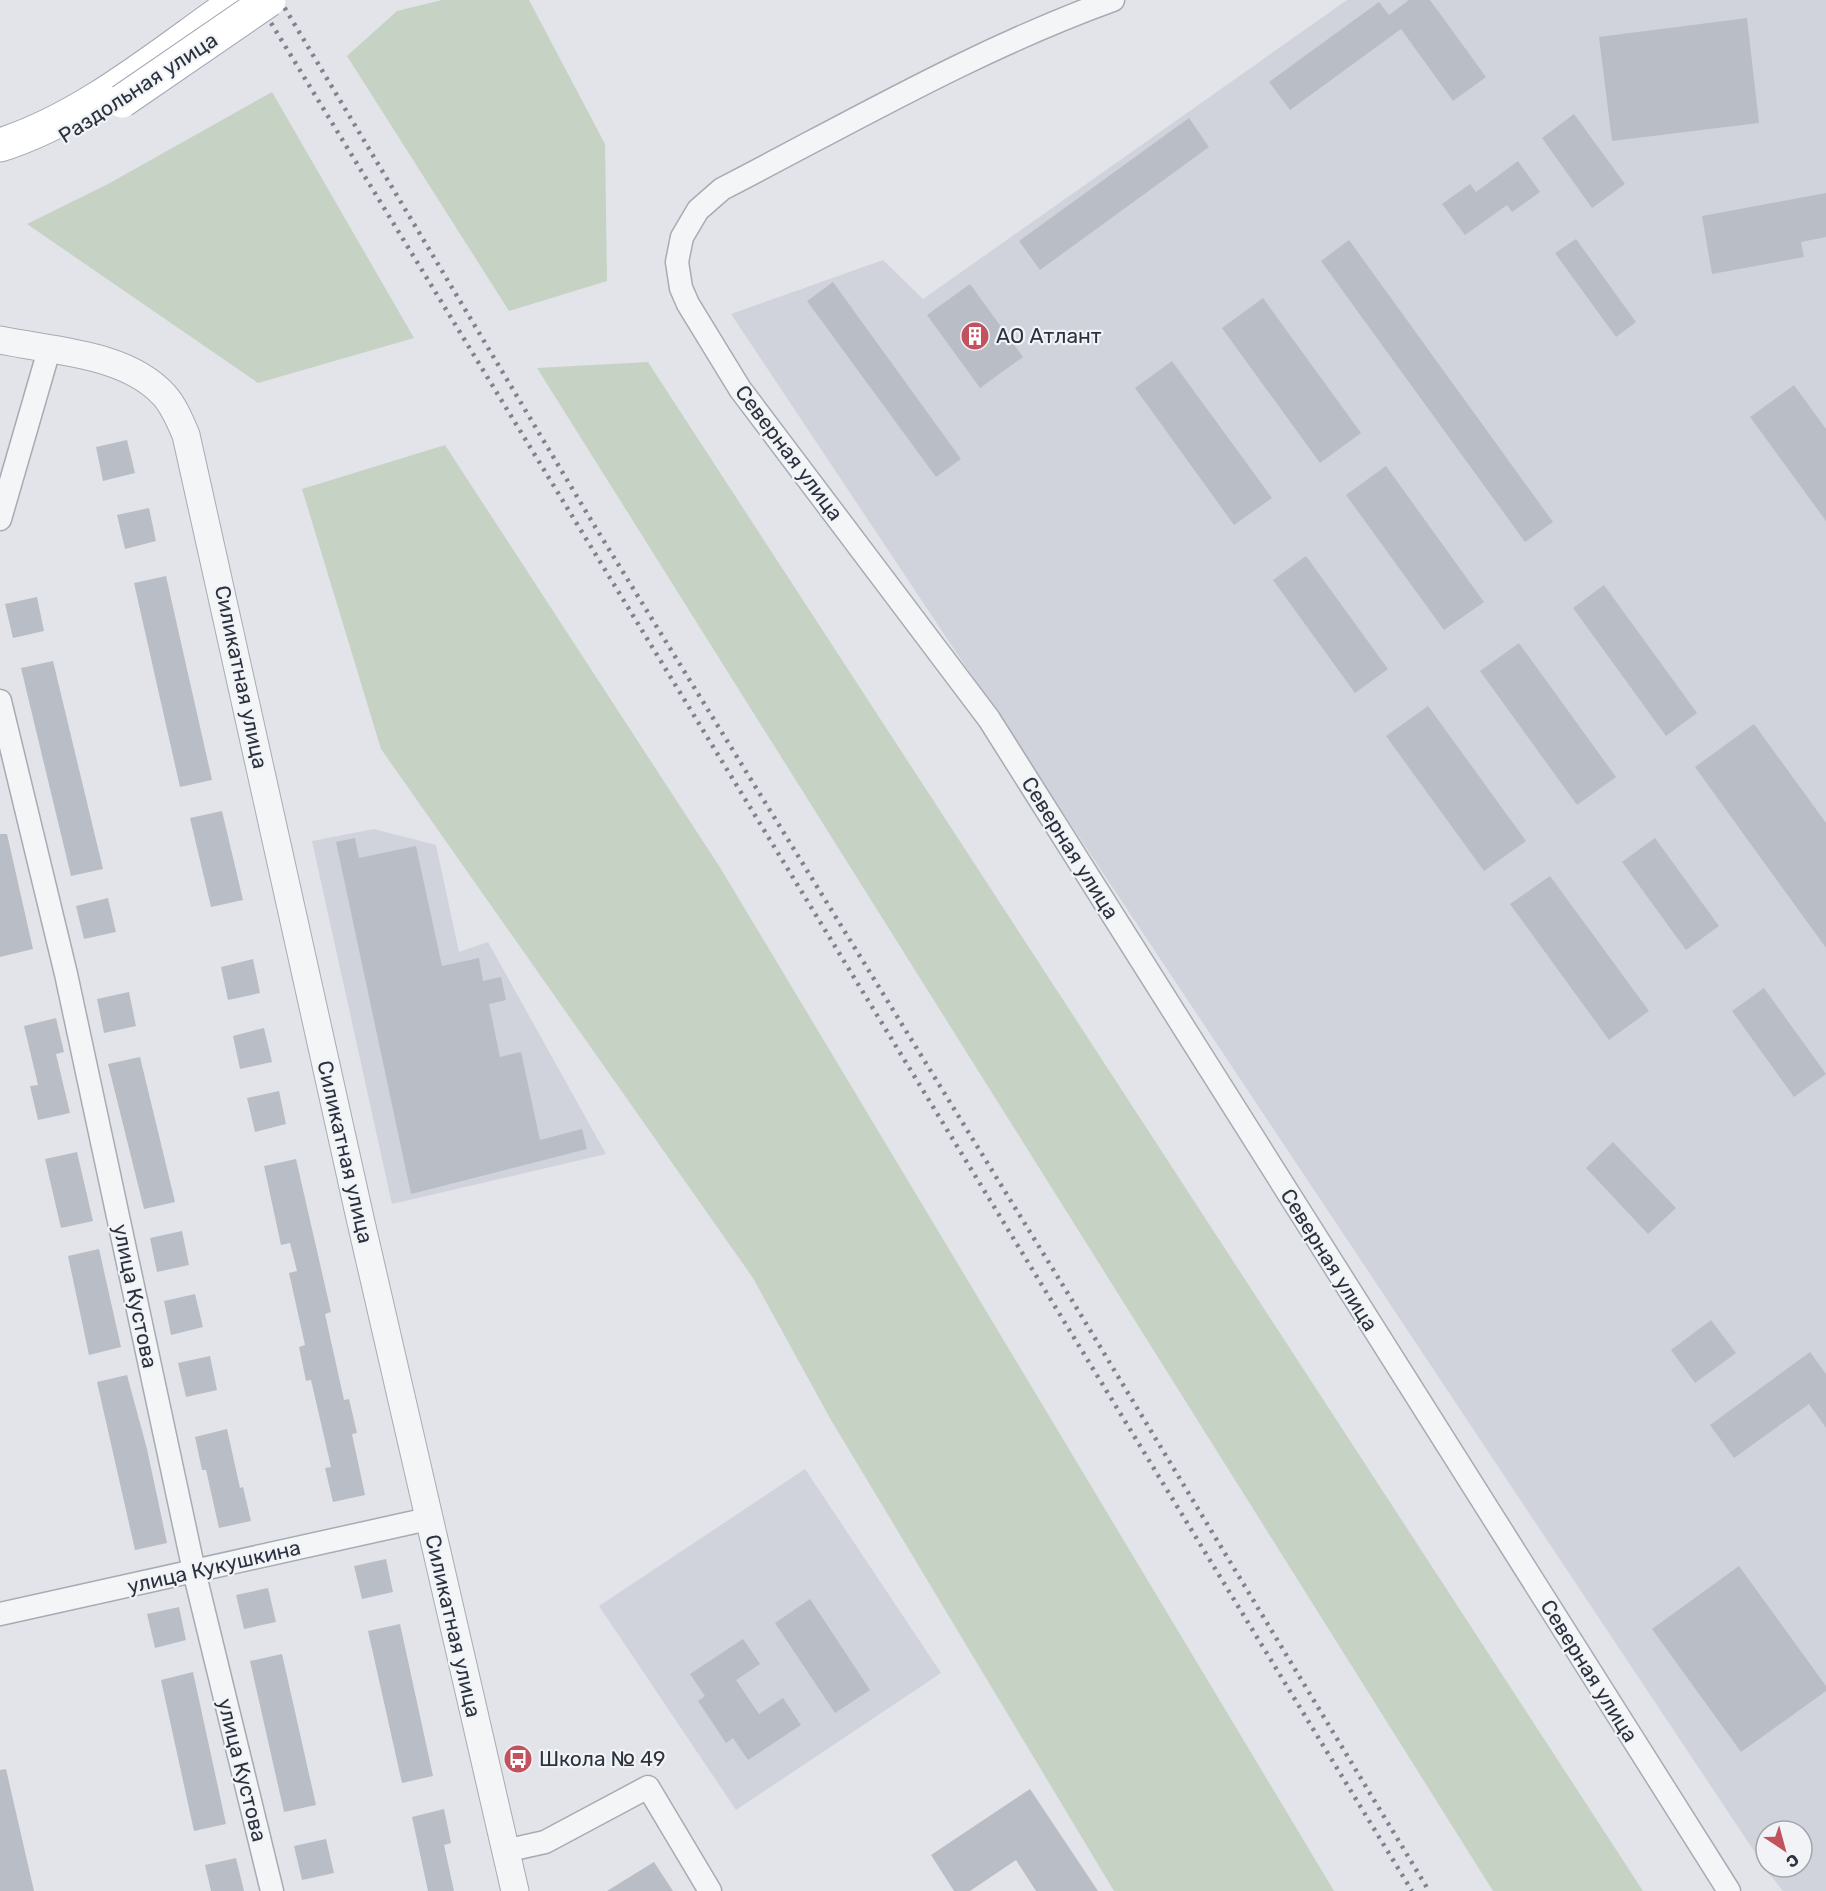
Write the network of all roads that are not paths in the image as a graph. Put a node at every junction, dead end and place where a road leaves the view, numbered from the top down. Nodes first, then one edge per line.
1 (238, 0) edge
2 (269, 0) edge
3 (1113, 0) edge
4 (116, 95) junction
5 (0, 145) edge
6 (0, 164) edge
7 (0, 340) edge
8 (49, 350) junction
9 (0, 519) edge
10 (0, 701) edge
11 (428, 1519) junction
12 (194, 1571) junction
13 (0, 1614) edge
14 (505, 1851) junction
15 (272, 1891) edge
16 (515, 1891) edge
17 (710, 1891) edge
18 (1729, 1891) edge

1 - 4 main road, Раздольная улица
2 - 4 main road, Раздольная улица, bridge
3 - 18 street, Северная улица
4 - 5 main road, Раздольная улица
4 - 6 main road, Раздольная улица
7 - 8 street, Силикатная улица
8 - 9 street
8 - 11 street, Силикатная улица
10 - 12 street, улица Кустова
11 - 12 street, улица Кукушкина
11 - 14 street, Силикатная улица
12 - 13 street, улица Кукушкина
12 - 15 street, улица Кустова
14 - 16 street, Силикатная улица
14 - 17 street

